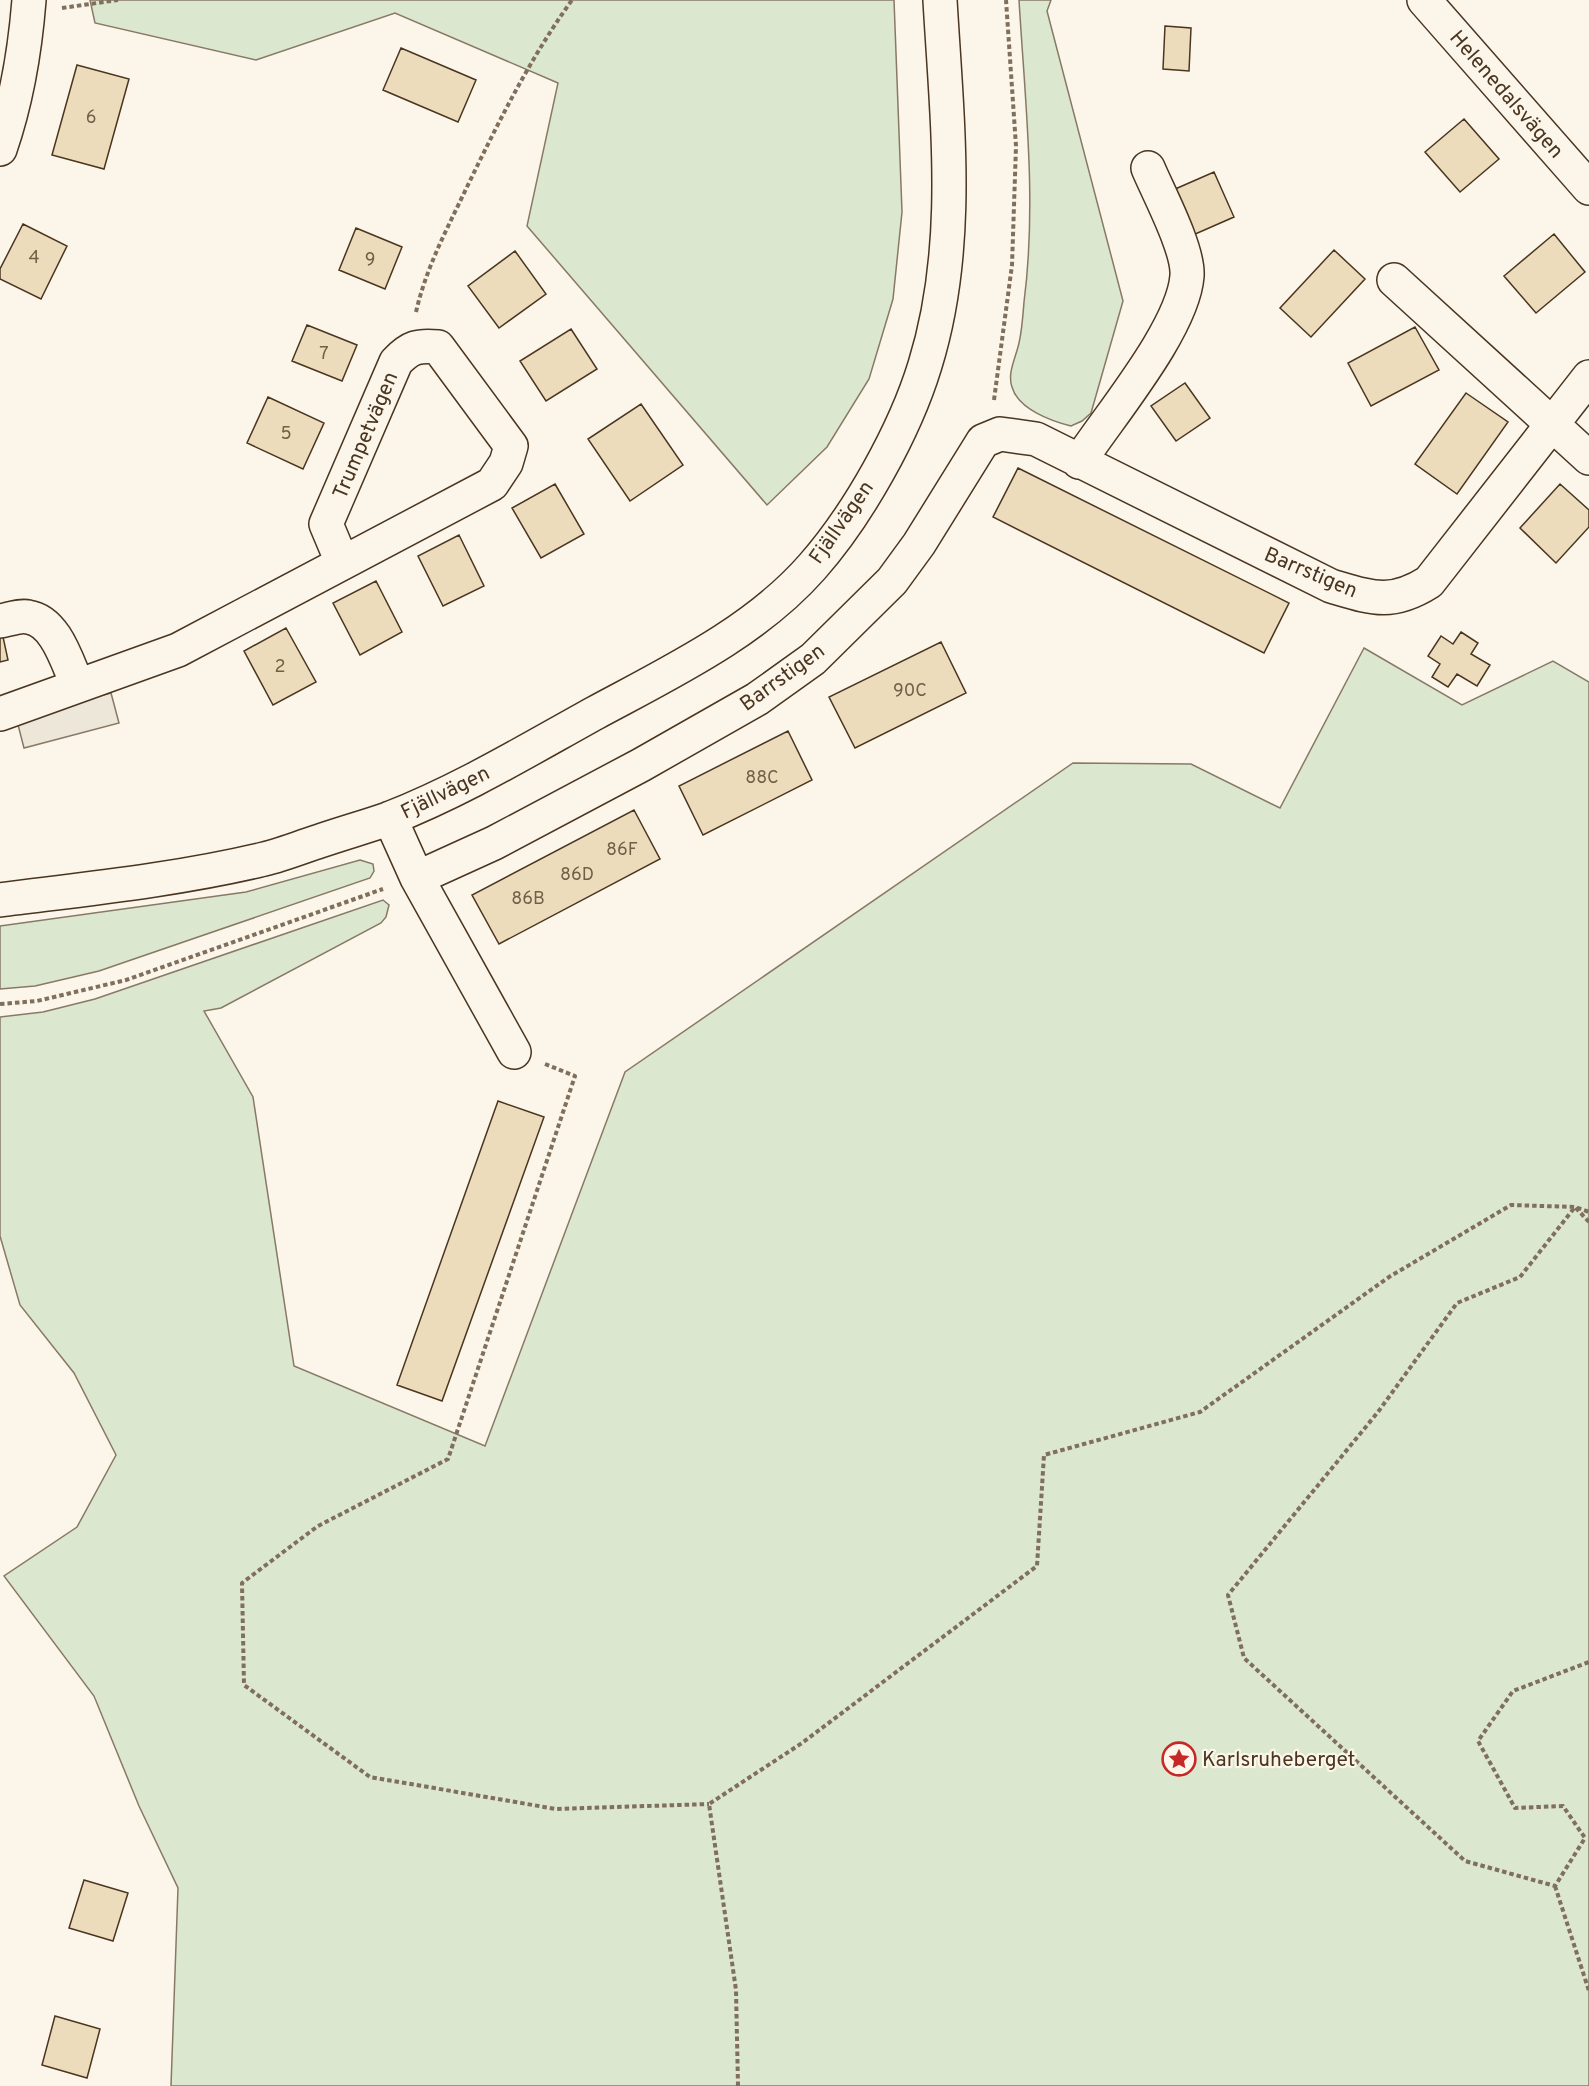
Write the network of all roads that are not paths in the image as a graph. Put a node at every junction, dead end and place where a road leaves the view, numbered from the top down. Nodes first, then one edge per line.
1 (940, 0) edge
2 (1424, 0) edge
3 (29, 5) edge
4 (0, 149) edge
5 (1148, 168) dead end
6 (1589, 188) edge
7 (1394, 280) dead end
8 (1589, 377) edge
9 (1554, 424) junction
10 (1589, 458) edge
11 (1079, 462) junction
12 (342, 562) junction
13 (0, 621) edge
14 (77, 684) junction
15 (0, 714) edge
16 (390, 818) junction
17 (417, 878) junction
18 (0, 900) edge
19 (514, 1052) road end

1 - 16 street, Fjällvägen
2 - 6 street, Helenedalsvägen
3 - 4 street
5 - 11 street
7 - 9 street
8 - 9 street, Barrstigen
9 - 10 street
9 - 11 street, Barrstigen
11 - 17 street, Barrstigen
12 - 12 street, Trumpetvägen
12 - 14 street, Trumpetvägen
13 - 14 street
14 - 15 street, Trumpetvägen
16 - 17 street, Fjällvägen
16 - 18 street, Fjällvägen
17 - 19 street, Fjällvägen

